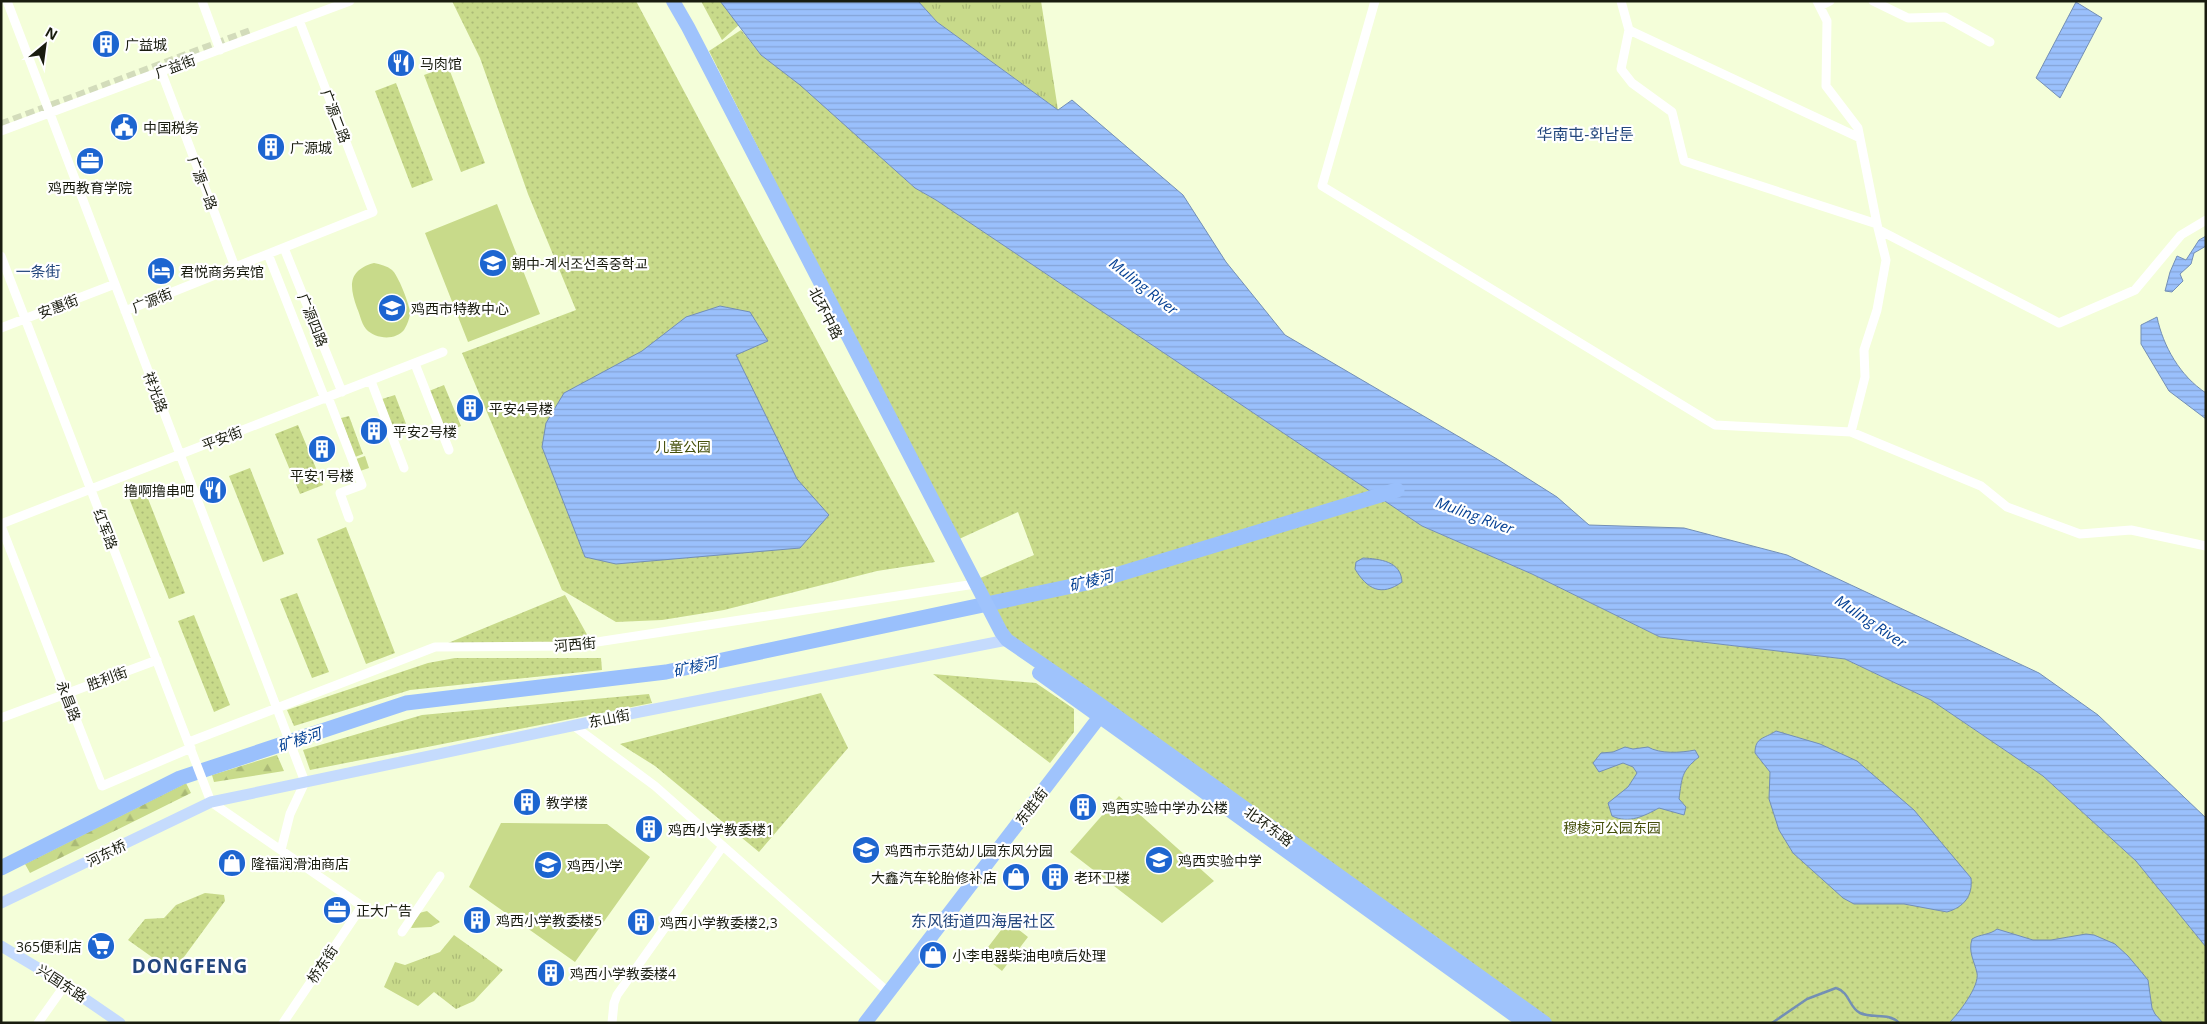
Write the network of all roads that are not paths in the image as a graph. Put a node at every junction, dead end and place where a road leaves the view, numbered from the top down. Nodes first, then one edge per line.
1 (7, 1) edge
2 (202, 1) edge
3 (350, 1) edge
4 (662, 1) edge
5 (672, 1) edge
6 (1375, 1) edge
7 (1621, 1) edge
8 (1830, 1) edge
9 (1873, 1) edge
10 (1819, 4) edge
11 (299, 20) junction
12 (1629, 30) junction
13 (1990, 42) dead end
14 (220, 50) junction
15 (161, 72) junction
16 (50, 113) junction
17 (1, 131) edge
18 (1860, 138) junction
19 (373, 212) joint
20 (2206, 220) edge
21 (1878, 227) junction
22 (284, 248) junction
23 (268, 254) junction
24 (1, 256) edge
25 (235, 267) junction
26 (115, 284) junction
27 (125, 311) junction
28 (26, 319) junction
29 (1, 328) edge
30 (443, 352) dead end
31 (414, 364) junction
32 (370, 381) junction
33 (342, 392) junction
34 (326, 398) junction
35 (1851, 432) junction
36 (449, 450) dead end
37 (180, 455) junction
38 (404, 468) dead end
39 (91, 489) junction
40 (349, 518) dead end
41 (1, 525) edge
42 (2206, 546) edge
43 (970, 584) junction
44 (992, 626) joint
45 (1001, 641) junction
46 (157, 660) junction
47 (66, 694) junction
48 (276, 707) junction
49 (1103, 713) junction
50 (1, 718) edge
51 (574, 726) junction
52 (189, 744) junction
53 (305, 782) junction
54 (210, 798) junction
55 (723, 846) junction
56 (281, 850) junction
57 (440, 876) dead end
58 (1, 903) edge
59 (402, 932) dead end
60 (1, 946) edge
61 (65, 985) junction
62 (888, 992) junction
63 (38, 1023) edge
64 (120, 1023) edge
65 (283, 1023) edge
66 (612, 1023) edge
67 (865, 1023) edge
68 (1525, 1023) edge
69 (1544, 1023) edge

1 - 16 street, 祥光路
2 - 14 street
3 - 11 street, 广益街
4 - 43 highway, 北环中路
5 - 43 highway, 北环中路
6 - 35 street
7 - 12 street
8 - 10 street
9 - 13 street
10 - 18 street
11 - 14 street, 广益街
11 - 19 street, 广源二路
12 - 18 street
12 - 21 street
14 - 15 street, 广益街
15 - 16 street, 广益街
15 - 25 street, 广源一路
16 - 17 street, 广益街
16 - 26 street, 祥光路
18 - 21 street
19 - 22 street, 广源街
20 - 21 street
21 - 35 street
22 - 23 street, 广源街
22 - 33 street, 广源四路
23 - 25 street, 广源街
23 - 34 street, 广源四路
24 - 28 street, 红军路
25 - 27 street, 广源街
26 - 27 street, 祥光路
26 - 28 street, 安惠街
27 - 37 street, 祥光路
28 - 29 street, 安惠街
28 - 39 street, 红军路
30 - 31 street, 平安街
31 - 32 street, 平安街
31 - 36 street
32 - 33 street, 平安街
32 - 38 street
33 - 34 street, 平安街
34 - 37 street, 平安街
34 - 40 street, 广源四路
35 - 42 street
37 - 39 street, 平安街
37 - 48 street, 祥光路
39 - 41 street, 平安街
39 - 46 street, 红军路
41 - 47 street, 永昌路
43 - 44 highway, 北环中路
43 - 48 street, 河西街
44 - 45 highway, 北环东路
45 - 49 highway, 北环东路
45 - 51 main road, 东山街
46 - 47 street, 胜利街
46 - 52 street, 红军路
47 - 50 street, 胜利街
47 - 52 street, 永昌路
48 - 52 street, 河西街
48 - 53 street, 祥光路
49 - 62 highway, 东胜街
49 - 68 highway, 北环东路
49 - 69 highway, 北环东路
51 - 53 main road, 东山街
51 - 55 street
52 - 54 street, 红军路
53 - 54 main road, 东山街
53 - 56 street
54 - 56 street
54 - 58 main road, 河东桥
55 - 62 street
55 - 66 street
56 - 65 street, 桥东街
57 - 59 street
60 - 61 main road, 兴国东路
61 - 63 street
61 - 64 main road, 兴国东路
62 - 67 highway, 东胜街

